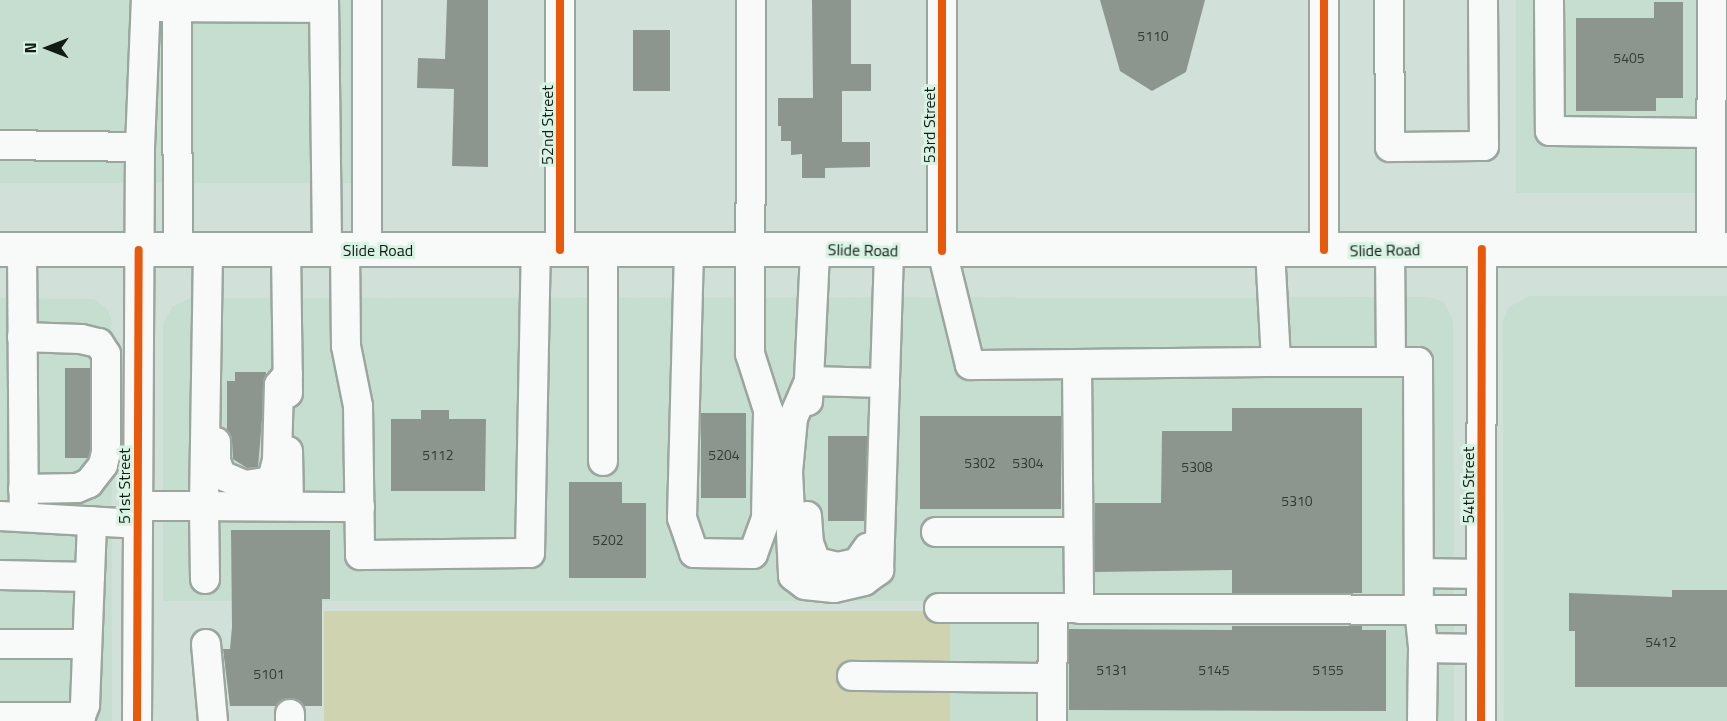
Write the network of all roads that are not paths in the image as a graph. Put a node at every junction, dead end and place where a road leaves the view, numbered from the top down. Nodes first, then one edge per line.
1 (367, 0) edge
2 (560, 0) edge
3 (751, 0) edge
4 (942, 0) edge
5 (1324, 0) edge
6 (1389, 0) edge
7 (1483, 0) edge
8 (1549, 0) edge
9 (1712, 0) edge
10 (146, 3) edge
11 (324, 4) edge
12 (177, 8) junction
13 (1717, 142) edge
14 (0, 145) edge
15 (140, 147) junction
16 (11, 249) edge
17 (751, 249) junction
18 (1482, 249) junction
19 (1719, 249) edge
20 (139, 250) junction
21 (193, 250) junction
22 (286, 250) junction
23 (346, 250) junction
24 (548, 250) junction
25 (603, 250) junction
26 (689, 250) junction
27 (815, 250) junction
28 (889, 250) junction
29 (1270, 250) junction
30 (1324, 250) junction
31 (1390, 250) junction
32 (942, 251) junction
33 (22, 337) junction
34 (1276, 362) junction
35 (1391, 362) junction
36 (1077, 364) junction
37 (207, 373) junction
38 (288, 374) junction
39 (809, 381) junction
40 (885, 383) junction
41 (603, 461) dead end
42 (23, 489) junction
43 (204, 506) junction
44 (289, 506) junction
45 (360, 507) junction
46 (138, 514) junction
47 (12, 517) edge
48 (92, 521) junction
49 (936, 531) dead end
50 (1078, 532) junction
51 (1419, 573) junction
52 (1481, 574) junction
53 (0, 575) edge
54 (90, 577) junction
55 (205, 579) dead end
56 (939, 608) dead end
57 (1066, 609) junction
58 (1419, 609) junction
59 (1481, 610) junction
60 (0, 644) edge
61 (87, 644) junction
62 (206, 644) dead end
63 (1423, 648) junction
64 (1481, 649) junction
65 (852, 676) dead end
66 (1052, 678) junction
67 (0, 717) edge
68 (80, 719) edge
69 (136, 721) edge
70 (213, 721) edge
71 (1052, 721) edge
72 (1422, 721) edge
73 (1481, 721) edge

1 - 23 street
2 - 24 street, 52nd Street
3 - 17 street
4 - 32 street, 53rd Street
5 - 30 street
6 - 7 street
8 - 13 street
9 - 13 street
10 - 12 street
10 - 15 street, 51st Street
11 - 12 street
11 - 23 street
12 - 21 street
13 - 19 street
14 - 15 street
15 - 20 street, 51st Street
16 - 20 main road, Slide Road
16 - 33 street
17 - 26 main road, Slide Road
17 - 26 street
17 - 27 main road, Slide Road
18 - 19 main road, Slide Road
18 - 31 main road, Slide Road
18 - 52 street, 54th Street
20 - 21 main road, Slide Road
20 - 46 street, 51st Street
21 - 22 main road, Slide Road
21 - 37 street
22 - 23 main road, Slide Road
22 - 38 street
23 - 24 main road, Slide Road
23 - 45 street
24 - 25 main road, Slide Road
24 - 45 street, 52nd Street
25 - 26 main road, Slide Road
25 - 41 street
27 - 28 main road, Slide Road
27 - 39 street
28 - 32 main road, Slide Road
28 - 40 street
29 - 30 main road, Slide Road
29 - 32 main road, Slide Road
29 - 34 street
30 - 31 main road, Slide Road
31 - 35 street
32 - 36 street, 53rd Street
33 - 42 street
33 - 42 street
34 - 35 street
34 - 36 street
35 - 51 street
36 - 50 street
37 - 38 street
37 - 43 street
38 - 44 street
39 - 40 street
39 - 40 street
42 - 47 street
43 - 44 street
43 - 46 street
43 - 55 street
44 - 45 street
46 - 48 street
46 - 69 street, 51st Street
47 - 48 street
48 - 54 street
49 - 50 street
50 - 57 street
51 - 52 street
51 - 58 street
52 - 59 street, 54th Street
53 - 54 street
54 - 61 street
56 - 57 street
57 - 58 street
57 - 66 street
58 - 59 street
58 - 63 street
59 - 64 street, 54th Street
60 - 61 street
61 - 68 street
62 - 70 street
63 - 64 street
63 - 72 street
64 - 73 street, 54th Street
65 - 66 street
66 - 71 street
67 - 68 street

